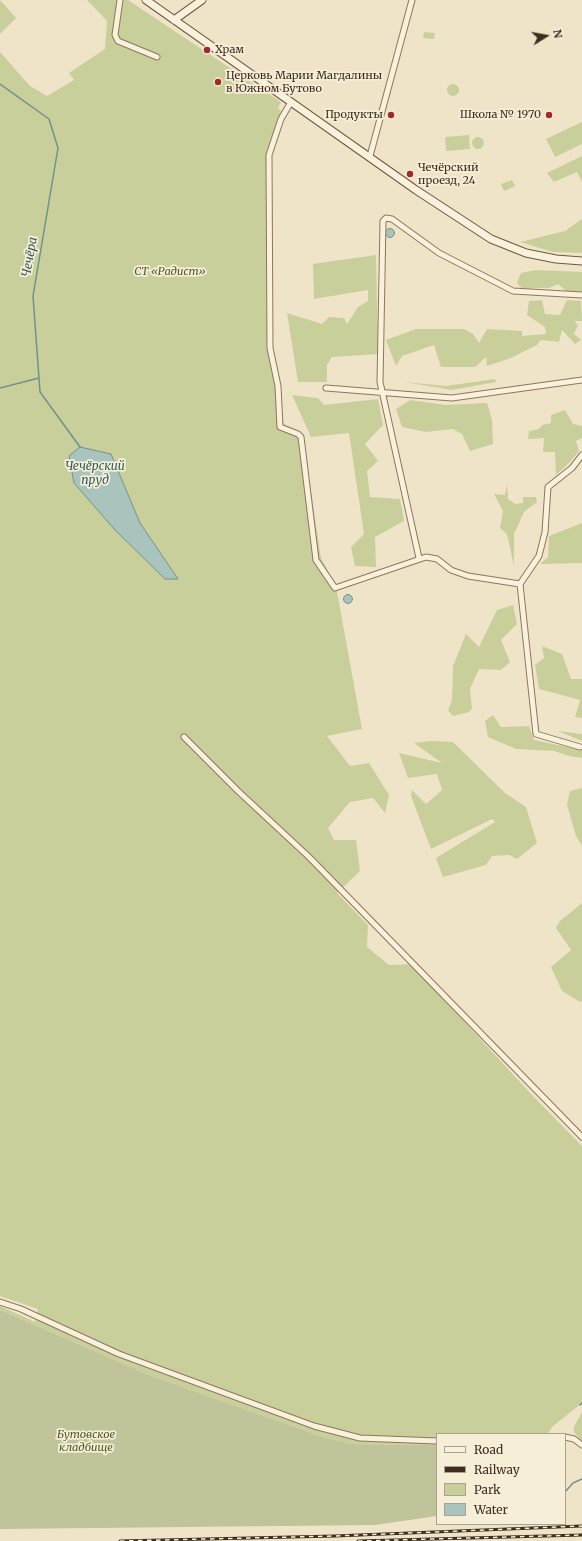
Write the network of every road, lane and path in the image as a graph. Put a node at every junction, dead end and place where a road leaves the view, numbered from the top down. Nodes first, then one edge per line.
1 (120, 0) edge
2 (146, 0) edge
3 (202, 0) edge
4 (412, 0) edge
5 (174, 20) junction
6 (158, 57) dead end
7 (291, 102) junction
8 (370, 156) junction
9 (582, 261) edge
10 (582, 295) edge
11 (582, 380) edge
12 (326, 388) dead end
13 (381, 392) junction
14 (582, 455) edge
15 (419, 558) junction
16 (520, 584) junction
17 (184, 737) dead end
18 (580, 747) dead end
19 (582, 1137) edge
20 (0, 1302) edge
21 (566, 1437) edge
22 (436, 1440) edge
23 (582, 1445) edge

1 - 6 street
2 - 5 main road
3 - 5 main road
4 - 8 street
5 - 7 main road
7 - 8 main road
7 - 15 street
8 - 9 main road
10 - 13 street
11 - 13 street
12 - 13 street
13 - 15 street
14 - 16 street
15 - 16 street
16 - 18 street
17 - 19 street
20 - 22 street
21 - 23 street

